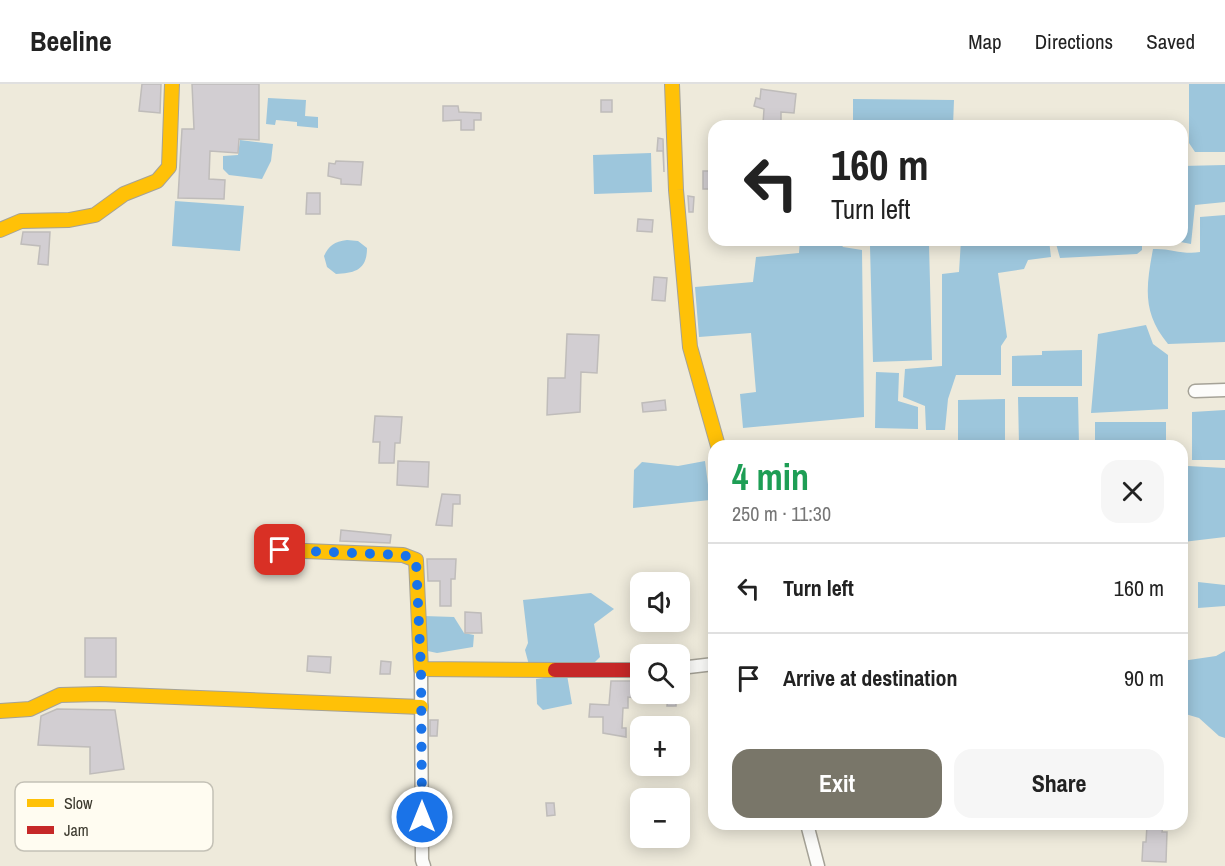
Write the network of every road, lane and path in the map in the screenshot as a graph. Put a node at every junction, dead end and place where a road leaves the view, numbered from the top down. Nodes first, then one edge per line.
1 (172, 84) edge
2 (672, 84) edge
3 (0, 230) edge
4 (1225, 390) edge
5 (1195, 391) dead end
6 (716, 440) edge
7 (280, 550) dead end
8 (708, 665) edge
9 (690, 667) edge
10 (421, 669) junction
11 (630, 670) edge
12 (421, 707) junction
13 (0, 711) edge
14 (809, 830) edge
15 (424, 866) edge
16 (818, 866) edge

1 - 3 street
2 - 6 street
4 - 5 street
7 - 10 street
8 - 9 street
10 - 11 street
10 - 12 street
12 - 13 street
12 - 15 street
14 - 16 street

